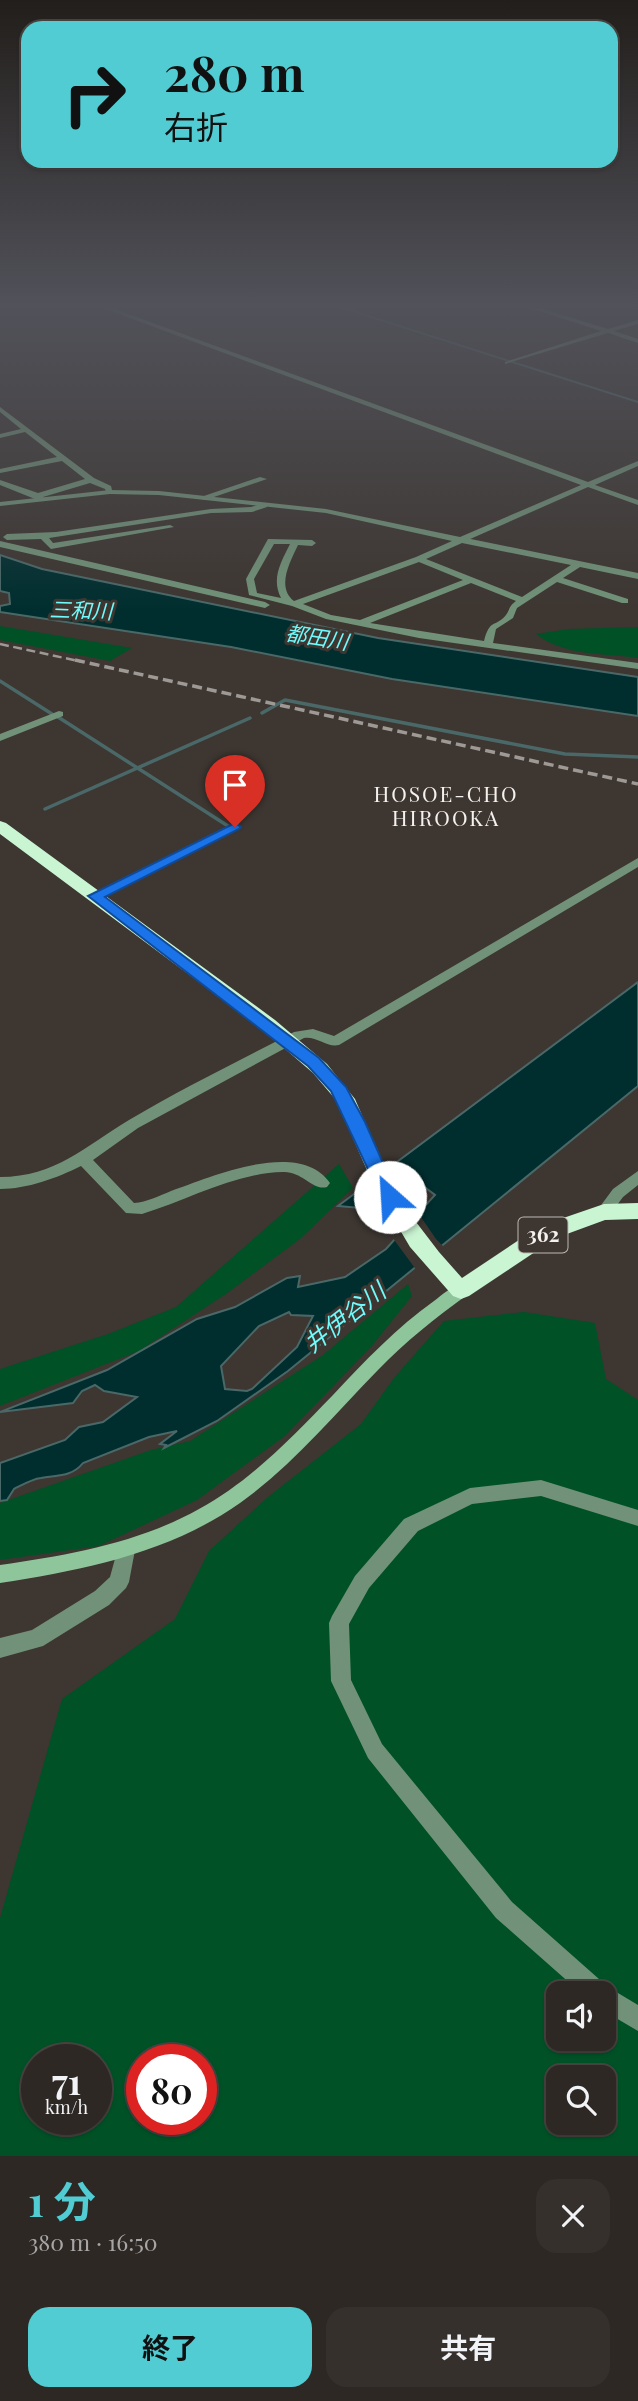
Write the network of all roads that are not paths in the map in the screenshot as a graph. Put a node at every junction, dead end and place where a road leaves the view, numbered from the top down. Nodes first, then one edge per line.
1 (0, 409) edge
2 (381, 409) edge
3 (26, 430) junction
4 (0, 436) edge
5 (64, 458) junction
6 (638, 463) edge
7 (0, 471) edge
8 (263, 479) dead end
9 (91, 480) junction
10 (0, 482) edge
11 (590, 485) junction
12 (110, 492) junction
13 (39, 498) junction
14 (202, 498) junction
15 (638, 503) edge
16 (0, 504) edge
17 (264, 505) junction
18 (179, 521) junction
19 (205, 521) dead end
20 (461, 540) junction
21 (4, 541) edge
22 (295, 542) junction
23 (312, 543) dead end
24 (419, 559) junction
25 (579, 564) junction
26 (638, 568) edge
27 (627, 574) junction
28 (638, 576) edge
29 (557, 579) junction
30 (468, 581) junction
31 (524, 601) junction
32 (625, 601) dead end
33 (292, 603) junction
34 (329, 617) junction
35 (360, 623) junction
36 (488, 645) junction
37 (638, 666) edge
38 (59, 715) dead end
39 (0, 738) edge
40 (0, 827) edge
41 (235, 827) dead end
42 (638, 862) edge
43 (95, 896) junction
44 (289, 1042) junction
45 (82, 1159) junction
46 (638, 1177) edge
47 (0, 1183) edge
48 (322, 1183) dead end
49 (638, 1211) edge
50 (604, 1212) junction
51 (461, 1290) junction
52 (638, 1518) edge
53 (126, 1550) junction
54 (0, 1574) edge
55 (0, 1648) edge
56 (585, 1981) edge
57 (616, 2005) edge
58 (638, 2019) edge

1 - 3 street
2 - 11 street
3 - 4 street
3 - 5 street
5 - 7 street
5 - 9 street
6 - 11 street
8 - 14 street
9 - 12 street
9 - 13 street
10 - 13 street
11 - 15 street
11 - 20 street
12 - 13 street
12 - 14 street
13 - 16 street
14 - 17 street
17 - 18 street
17 - 20 street
18 - 19 street
18 - 21 street
20 - 24 street
20 - 25 street
21 - 34 street
22 - 23 street
22 - 33 street
22 - 33 street
24 - 30 street
24 - 33 street
25 - 27 street
25 - 29 street
26 - 27 street
27 - 28 street
29 - 31 street
29 - 32 street
30 - 31 street
30 - 35 street
31 - 36 street
33 - 34 street
34 - 35 street
35 - 36 street
36 - 37 street
38 - 39 street
40 - 43 highway
41 - 43 street
42 - 44 street
43 - 44 highway
44 - 45 street
44 - 51 highway
45 - 47 street
45 - 48 street
46 - 50 street
49 - 50 highway, 362
50 - 51 highway, 362
51 - 53 main road
52 - 56 street
53 - 54 main road
53 - 55 street
57 - 58 street

